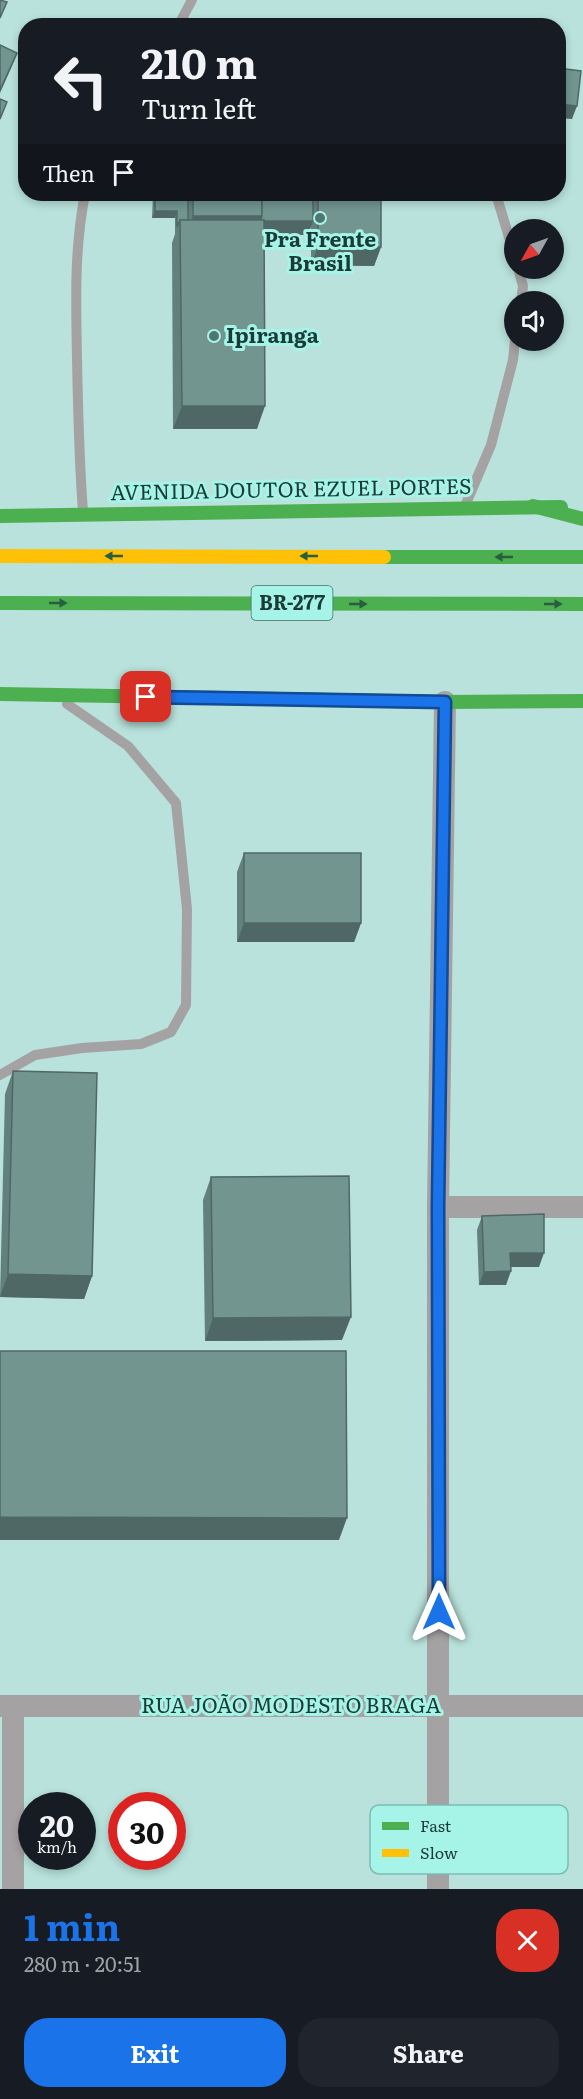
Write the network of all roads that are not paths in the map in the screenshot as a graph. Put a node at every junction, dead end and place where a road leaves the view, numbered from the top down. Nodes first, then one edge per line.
1 (192, 0) edge
2 (182, 18) edge
3 (84, 201) edge
4 (498, 201) edge
5 (504, 221) edge
6 (514, 351) edge
7 (534, 506) junction
8 (583, 507) edge
9 (464, 508) junction
10 (83, 515) junction
11 (0, 516) edge
12 (583, 519) edge
13 (0, 556) edge
14 (583, 556) edge
15 (0, 603) edge
16 (583, 604) edge
17 (0, 694) edge
18 (54, 695) junction
19 (583, 701) edge
20 (445, 702) junction
21 (0, 1075) edge
22 (438, 1207) junction
23 (583, 1207) edge
24 (7, 1706) edge
25 (583, 1706) edge
26 (439, 1707) junction
27 (438, 1805) edge
28 (438, 1874) edge
29 (13, 1889) edge
30 (438, 1889) edge

1 - 2 lane
3 - 10 lane
4 - 5 lane
6 - 9 lane
7 - 8 main road, AVENIDA DOUTOR EZUEL PORTES
7 - 9 main road, AVENIDA DOUTOR EZUEL PORTES
7 - 12 main road
9 - 10 main road, AVENIDA DOUTOR EZUEL PORTES
10 - 11 main road, AVENIDA DOUTOR EZUEL PORTES
14 -> 13 main road, BR-277
15 -> 16 main road, BR-277
17 - 18 main road
18 - 20 main road
18 - 21 lane
19 - 20 main road
20 - 22 street
22 - 23 street
22 - 26 street
24 - 26 street, RUA JOÃO MODESTO BRAGA
24 - 29 street
25 - 26 street, RUA JOÃO MODESTO BRAGA
26 - 27 street
28 - 30 street

